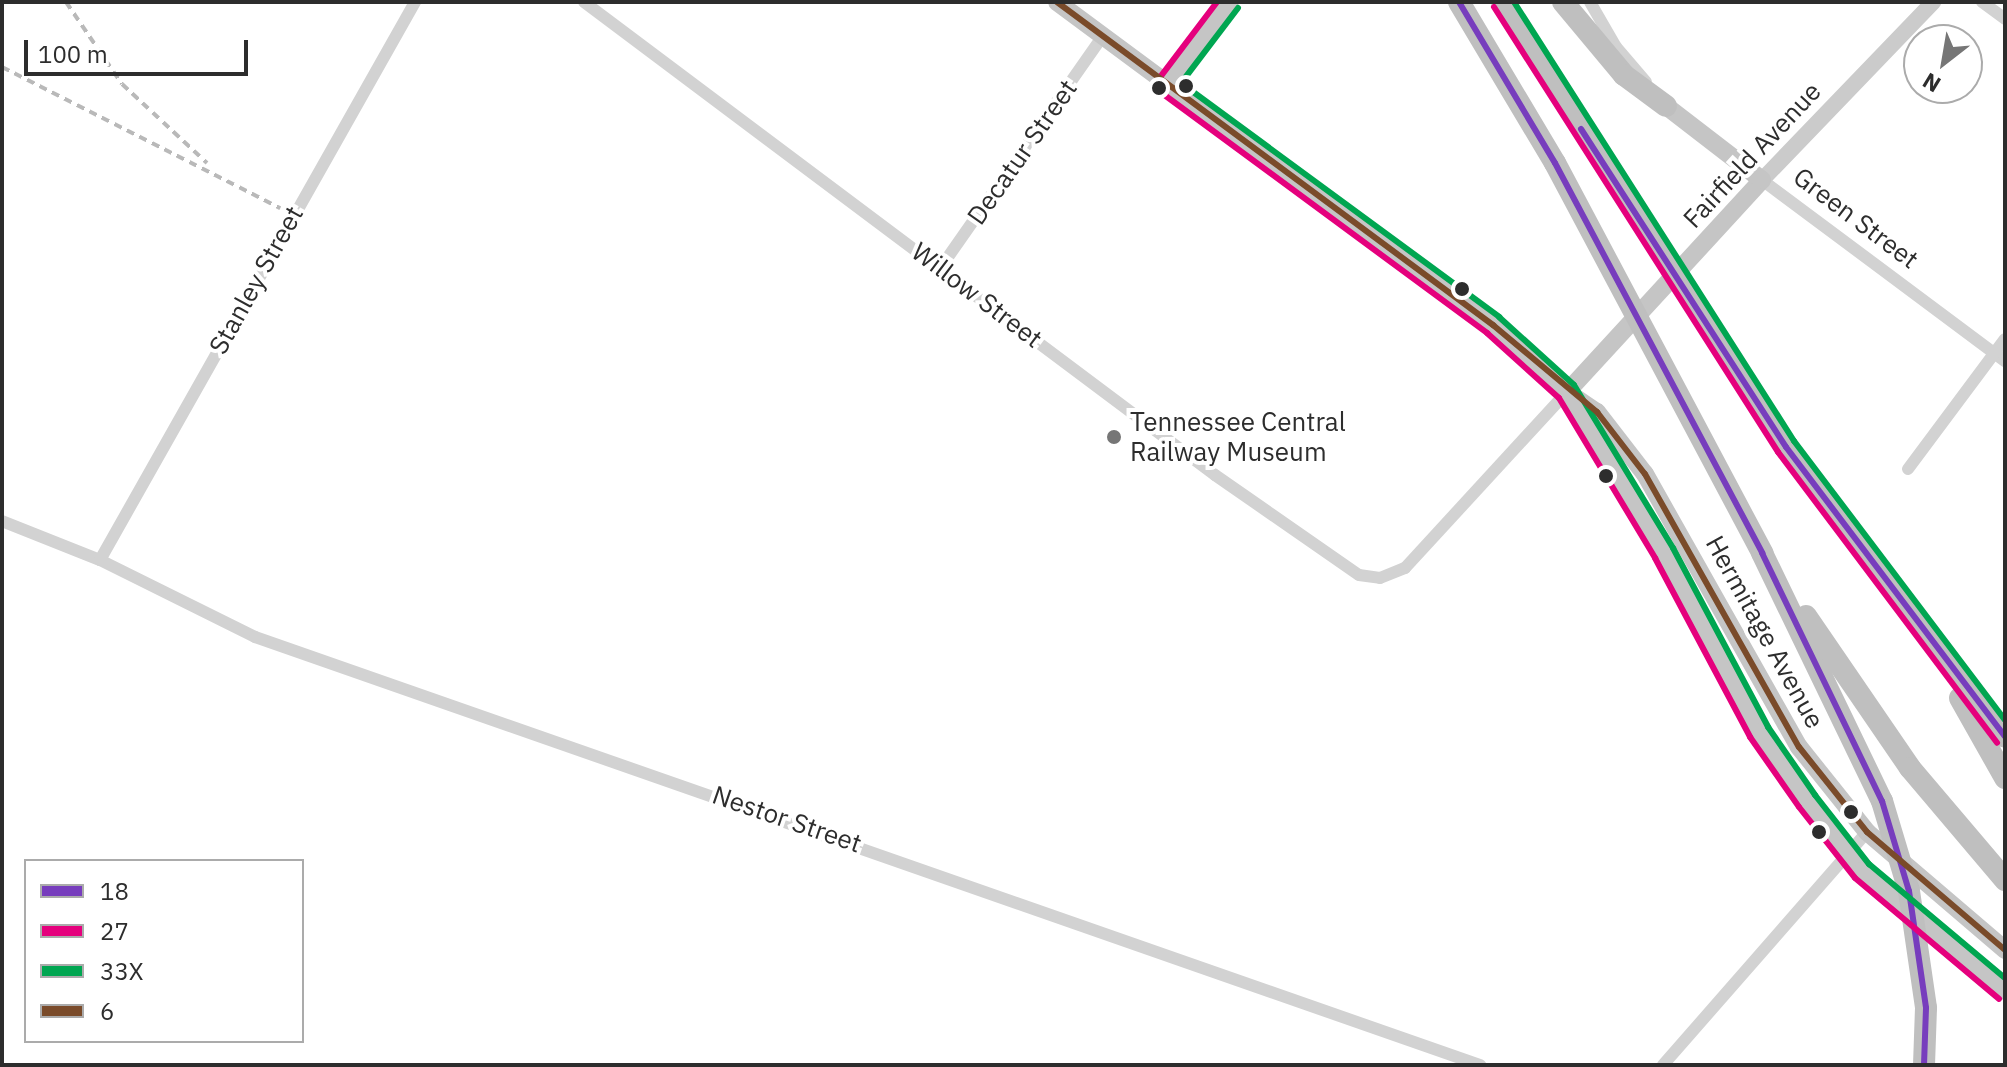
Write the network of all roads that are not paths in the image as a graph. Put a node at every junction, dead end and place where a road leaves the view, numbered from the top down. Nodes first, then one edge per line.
1 (415, 2) edge
2 (584, 2) edge
3 (1057, 2) edge
4 (1230, 2) edge
5 (1459, 2) edge
6 (1502, 2) edge
7 (1563, 2) edge
8 (1590, 2) edge
9 (1933, 2) edge
10 (1982, 2) edge
11 (2005, 19) edge
12 (1102, 37) junction
13 (1167, 85) junction
14 (1666, 106) junction
15 (1762, 180) junction
16 (941, 267) junction
17 (2005, 339) edge
18 (2000, 357) edge
19 (1567, 392) junction
20 (1908, 469) dead end
21 (2, 521) edge
22 (1762, 553) junction
23 (100, 560) junction
24 (1375, 578) joint
25 (1906, 612) junction
26 (2005, 737) edge
27 (2005, 778) edge
28 (1867, 832) junction
29 (1849, 855) junction
30 (2005, 880) edge
31 (2005, 950) edge
32 (2005, 991) edge
33 (1480, 1065) edge
34 (1663, 1065) edge
35 (1924, 1065) edge

1 - 23 street, Stanley Street
2 - 16 street, Willow Street
3 - 12 main road, Hermitage Avenue
4 - 13 main road
5 - 22 highway
6 - 25 highway
7 - 14 highway
8 - 14 street, Green Street
9 - 15 street, Fairfield Avenue
10 - 11 street
12 - 13 main road, Hermitage Avenue
12 - 16 street, Decatur Street
13 - 19 main road, Hermitage Avenue
14 - 15 main road, Green Street
15 - 18 street, Green Street
15 - 19 main road, Fairfield Avenue
16 - 24 street, Willow Street
17 - 18 street
18 - 20 street
19 - 24 street, Fairfield Avenue
19 - 28 main road, Hermitage Avenue
19 - 29 main road, Hermitage Avenue
21 - 23 street, Nestor Street
22 - 30 highway
22 - 35 highway
23 - 33 street, Nestor Street
25 - 26 highway
25 - 27 highway
28 - 29 street
28 - 31 main road, Hermitage Avenue
29 - 32 main road, Hermitage Avenue
29 - 34 street

